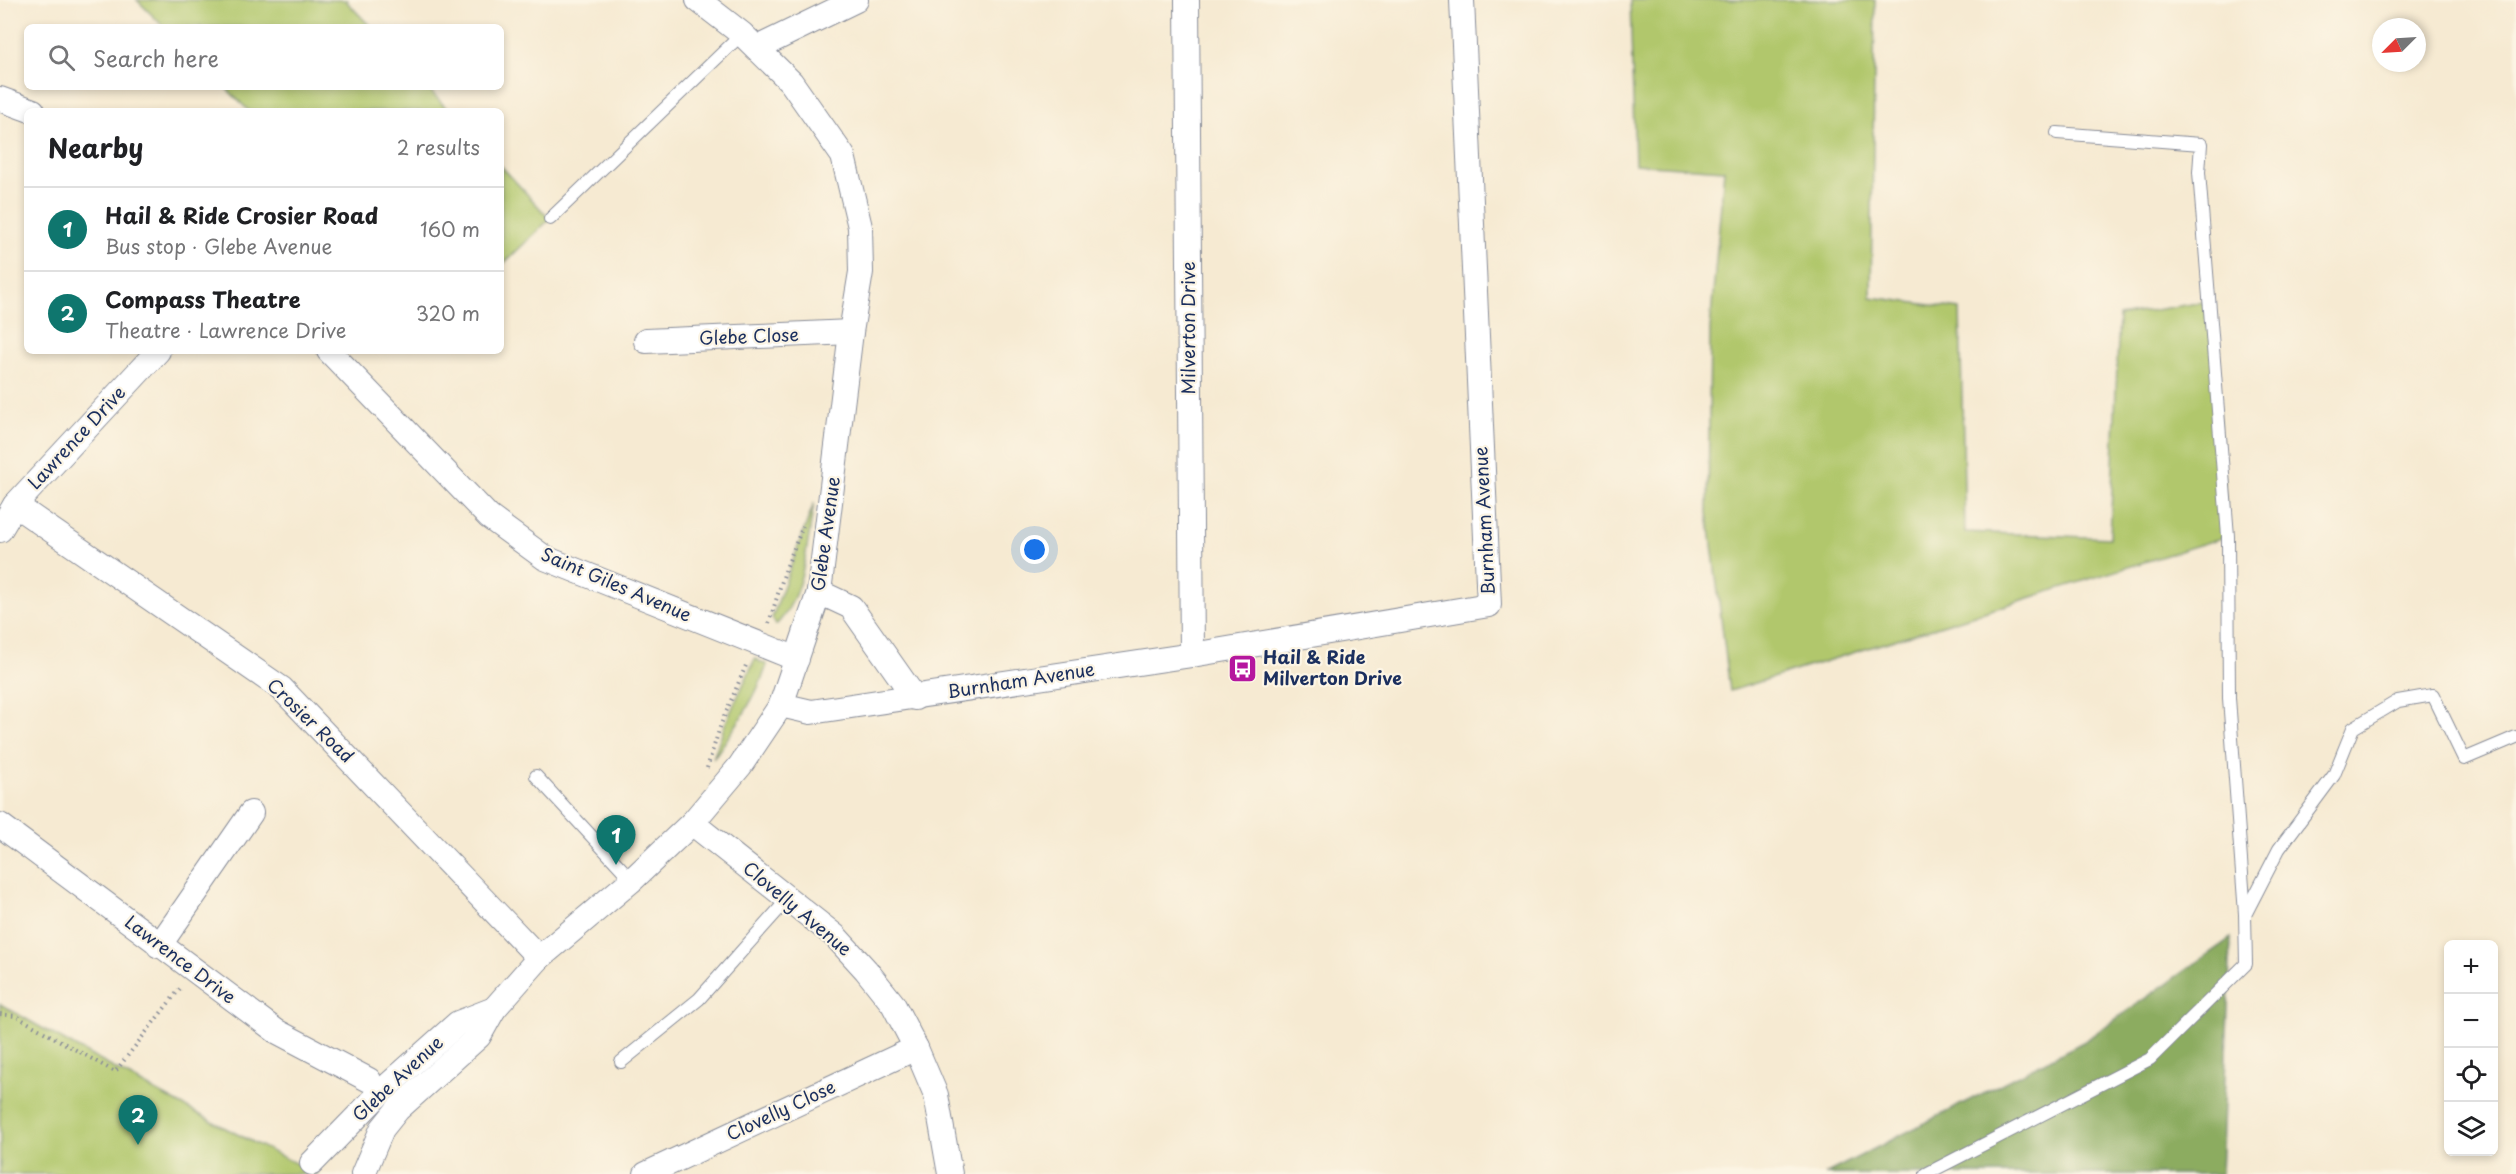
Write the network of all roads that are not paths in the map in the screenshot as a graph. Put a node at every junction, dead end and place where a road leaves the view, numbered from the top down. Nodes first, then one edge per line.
1 (698, 0) edge
2 (1187, 0) edge
3 (1462, 0) edge
4 (849, 1) edge
5 (749, 41) junction
6 (0, 99) edge
7 (25, 108) edge
8 (2057, 133) dead end
9 (550, 219) dead end
10 (851, 332) junction
11 (646, 341) dead end
12 (155, 354) edge
13 (332, 354) edge
14 (15, 505) junction
15 (0, 530) edge
16 (819, 592) junction
17 (1192, 655) junction
18 (797, 659) junction
19 (915, 698) junction
20 (781, 705) junction
21 (2516, 737) edge
22 (536, 777) dead end
23 (251, 813) dead end
24 (692, 823) junction
25 (0, 825) edge
26 (632, 880) junction
27 (788, 899) junction
28 (2245, 914) junction
29 (159, 946) junction
30 (539, 958) junction
31 (494, 1009) junction
32 (916, 1048) junction
33 (621, 1062) dead end
34 (369, 1080) dead end
35 (307, 1169) edge
36 (363, 1174) edge
37 (646, 1174) edge
38 (950, 1174) edge
39 (1926, 1174) edge

1 - 5 street, Glebe Avenue
2 - 17 street, Milverton Drive
3 - 17 street, Burnham Avenue
4 - 5 street
5 - 9 lane
5 - 10 street, Glebe Avenue
6 - 7 street
8 - 28 lane
10 - 11 street, Glebe Close
10 - 16 street, Glebe Avenue
12 - 14 street, Lawrence Drive
13 - 18 street, Saint Giles Avenue
14 - 15 street, Lawrence Drive
14 - 30 street, Crosier Road
16 - 18 street, Glebe Avenue
16 - 19 street
17 - 19 street, Burnham Avenue
18 - 20 street, Glebe Avenue
19 - 20 street, Burnham Avenue
20 - 24 street, Glebe Avenue
21 - 28 lane
22 - 26 lane
23 - 29 street
24 - 26 street, Glebe Avenue
24 - 27 street, Clovelly Avenue
25 - 29 street, Lawrence Drive
26 - 30 street, Glebe Avenue
27 - 32 street, Clovelly Avenue
27 - 33 lane
28 - 39 lane
29 - 34 street, Lawrence Drive
30 - 31 street, Glebe Avenue
31 - 35 street, Glebe Avenue
31 - 36 street, Glebe Avenue
32 - 37 street, Clovelly Close
32 - 38 street, Clovelly Avenue

